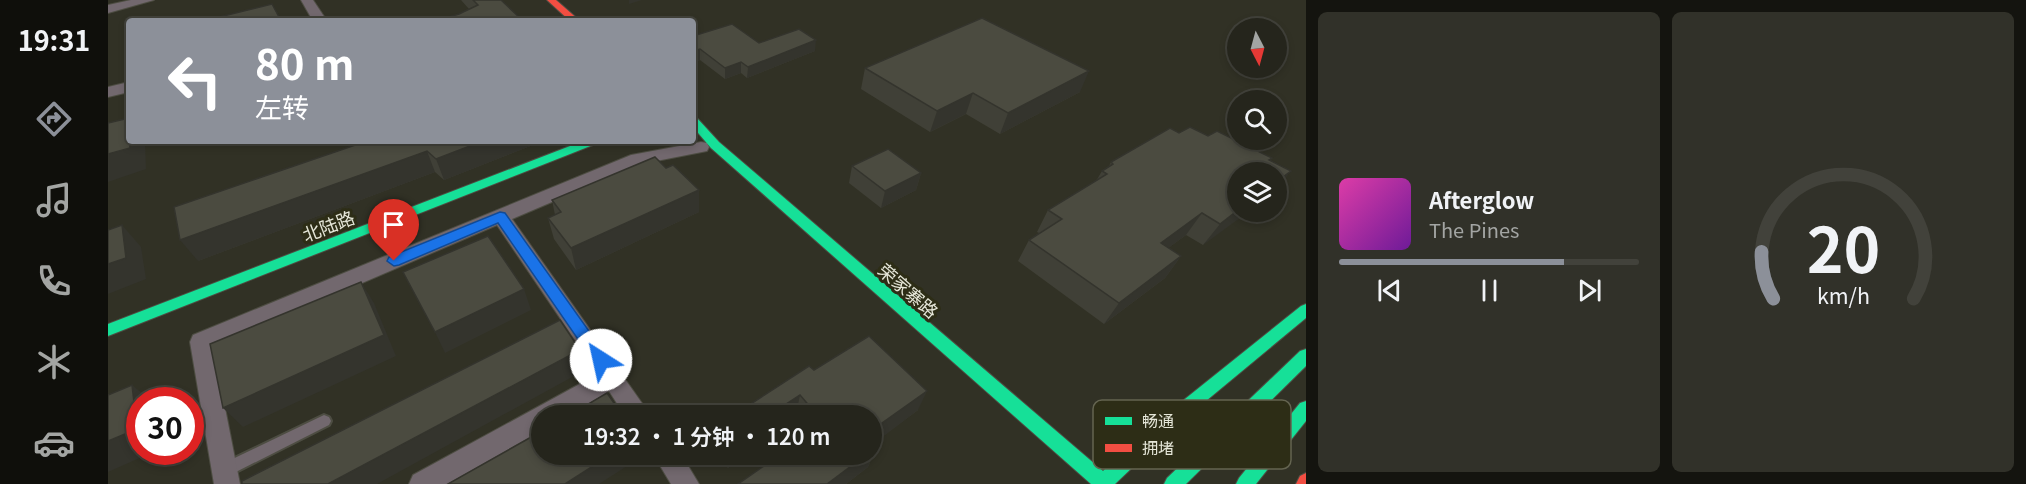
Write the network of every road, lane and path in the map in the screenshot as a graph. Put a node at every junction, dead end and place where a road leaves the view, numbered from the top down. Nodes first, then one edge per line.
1 (148, 0) edge
2 (307, 0) edge
3 (546, 4) edge
4 (108, 9) edge
5 (318, 18) edge
6 (554, 18) edge
7 (570, 18) edge
8 (126, 88) edge
9 (108, 92) edge
10 (696, 123) edge
11 (586, 144) edge
12 (697, 144) edge
13 (500, 216) junction
14 (871, 300) dead end
15 (1306, 310) edge
16 (108, 330) edge
17 (1306, 356) edge
18 (613, 378) junction
19 (1196, 400) edge
20 (1260, 400) edge
21 (563, 405) edge
22 (631, 405) edge
23 (1306, 408) edge
24 (324, 421) dead end
25 (531, 423) edge
26 (1291, 427) edge
27 (673, 465) edge
28 (1120, 469) edge
29 (1189, 469) edge
30 (1257, 469) edge
31 (226, 477) edge
32 (422, 484) edge
33 (686, 484) edge
34 (1104, 484) edge
35 (1173, 484) edge
36 (1245, 484) edge

1 - 4 street
2 - 5 street
3 - 6 street
3 - 7 street
8 - 9 street
10 - 34 street, 荣家寨路
11 - 16 street, 北陆路
12 - 13 street
12 - 14 street, 荣家寨路
13 - 18 street
13 - 31 street
15 - 19 street
17 - 20 street
18 - 21 street
18 - 22 street
23 - 26 street
24 - 31 lane
25 - 32 street
27 - 33 street
28 - 34 street
29 - 35 street
30 - 36 street

